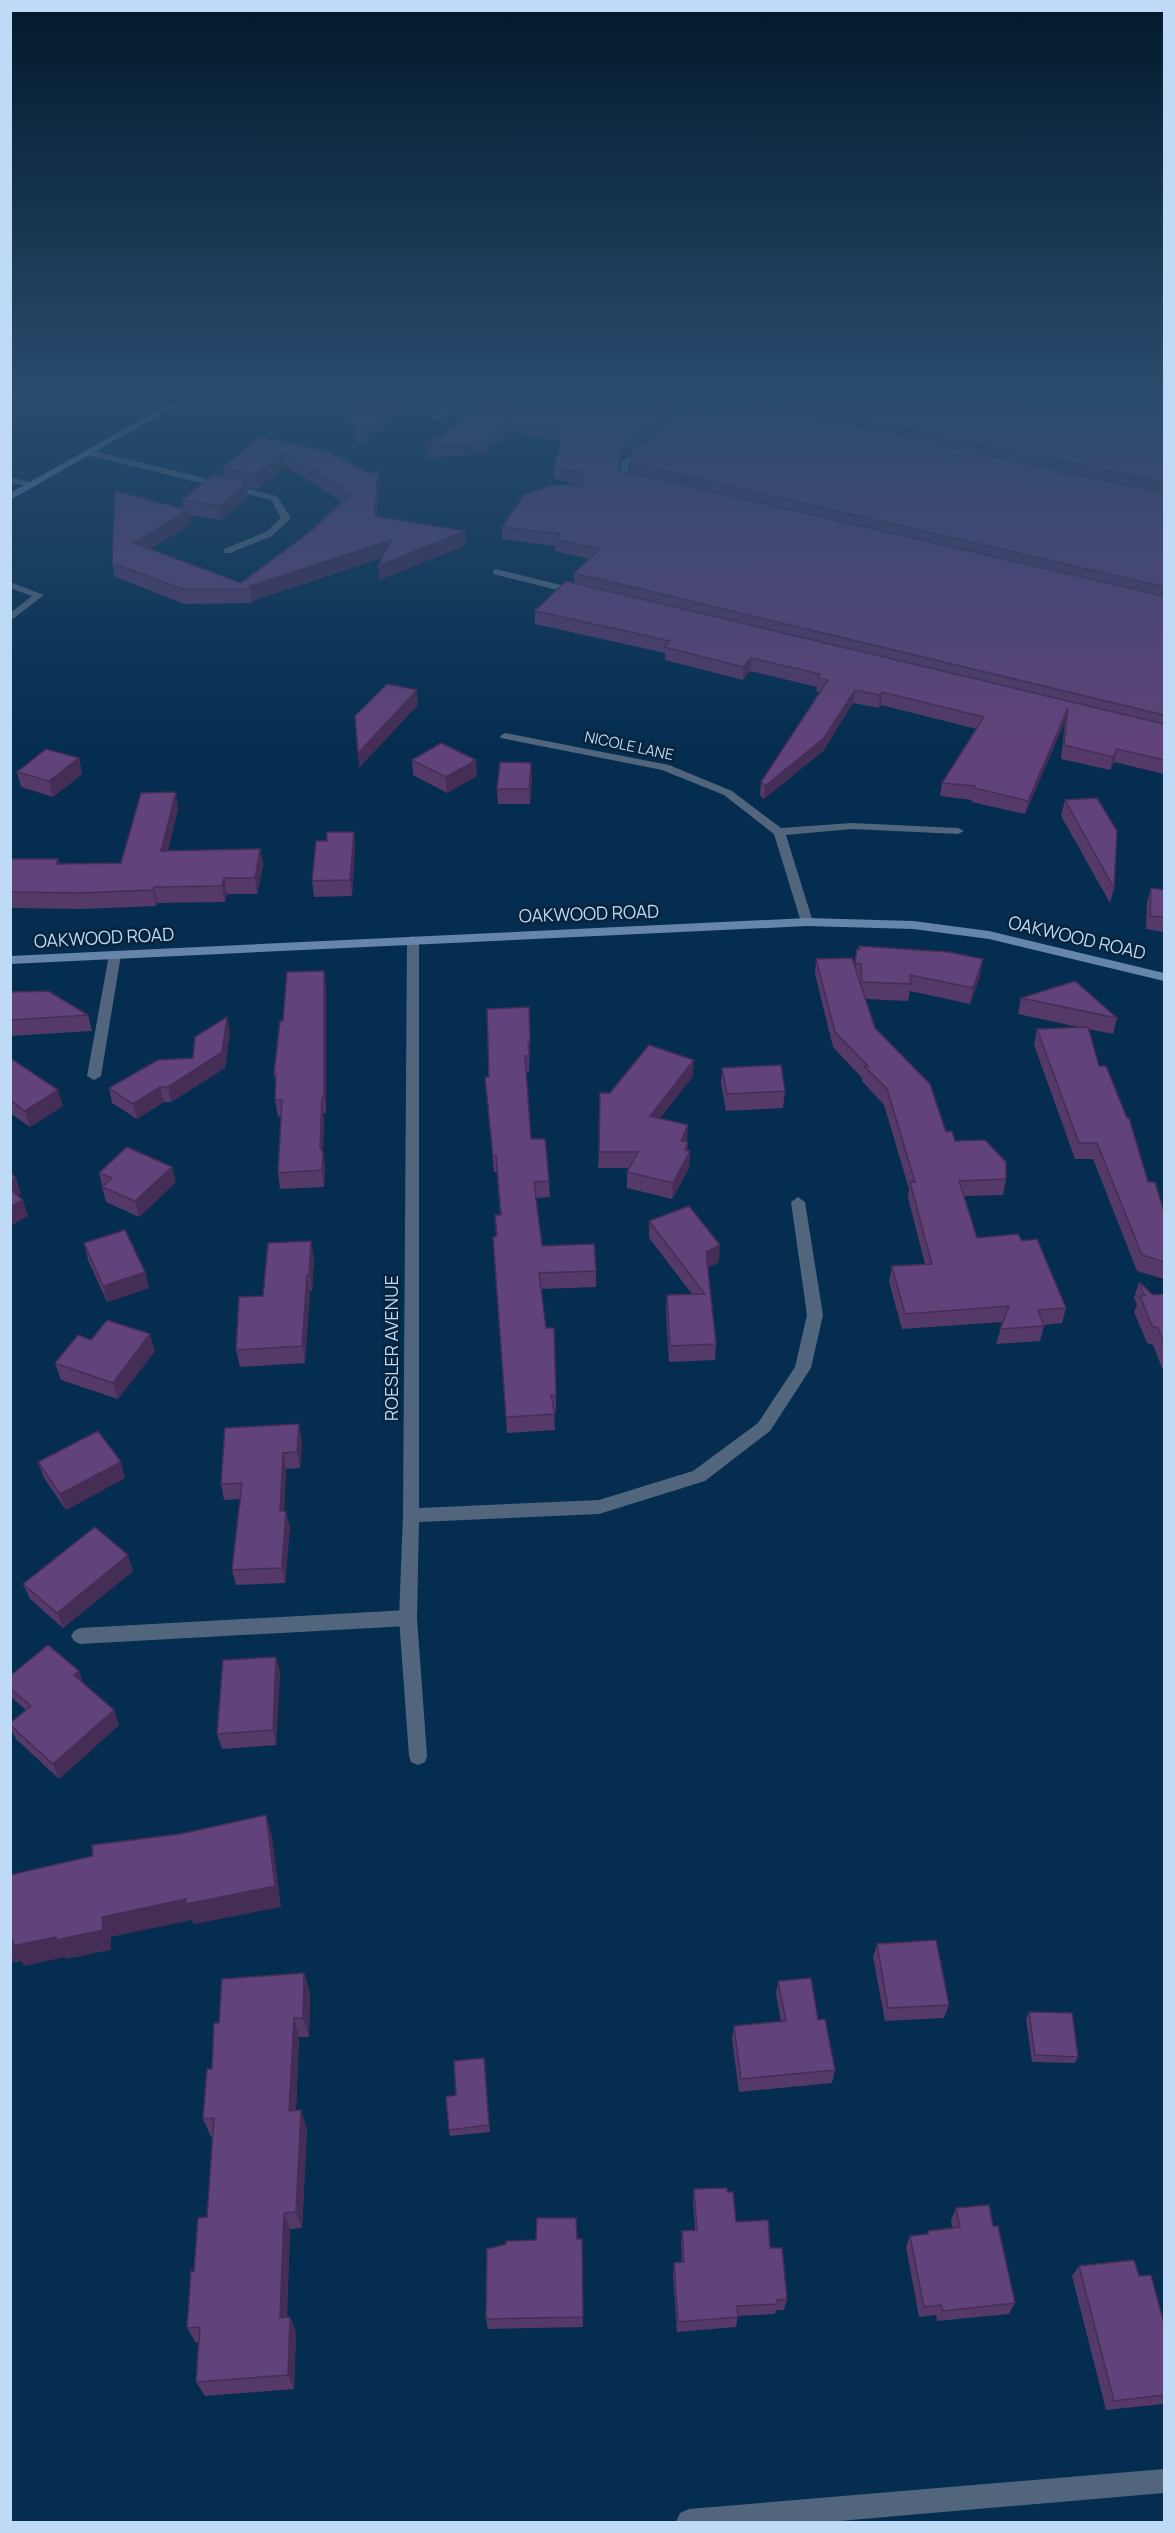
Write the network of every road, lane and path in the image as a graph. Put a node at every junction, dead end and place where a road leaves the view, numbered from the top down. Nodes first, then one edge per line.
1 (282, 511) edge
2 (227, 551) dead end
3 (496, 572) dead end
4 (10, 585) edge
5 (592, 595) edge
6 (10, 618) edge
7 (505, 736) dead end
8 (957, 831) dead end
9 (779, 832) junction
10 (807, 922) junction
11 (413, 940) junction
12 (115, 955) junction
13 (10, 960) edge
14 (1164, 977) edge
15 (94, 1076) dead end
16 (798, 1202) dead end
17 (411, 1515) junction
18 (408, 1617) junction
19 (80, 1636) dead end
20 (418, 1755) dead end
21 (1164, 2481) edge
22 (688, 2523) edge

1 - 2 street
3 - 5 street
4 - 6 street
7 - 9 street, NICOLE LANE
8 - 9 street
9 - 10 street
10 - 11 street, OAKWOOD ROAD
10 - 14 street, OAKWOOD ROAD
11 - 12 street, OAKWOOD ROAD
11 - 17 street, ROESLER AVENUE
12 - 13 street, OAKWOOD ROAD
12 - 15 street
16 - 17 street
17 - 18 street, ROESLER AVENUE
18 - 19 street
18 - 20 street, ROESLER AVENUE
21 - 22 street

